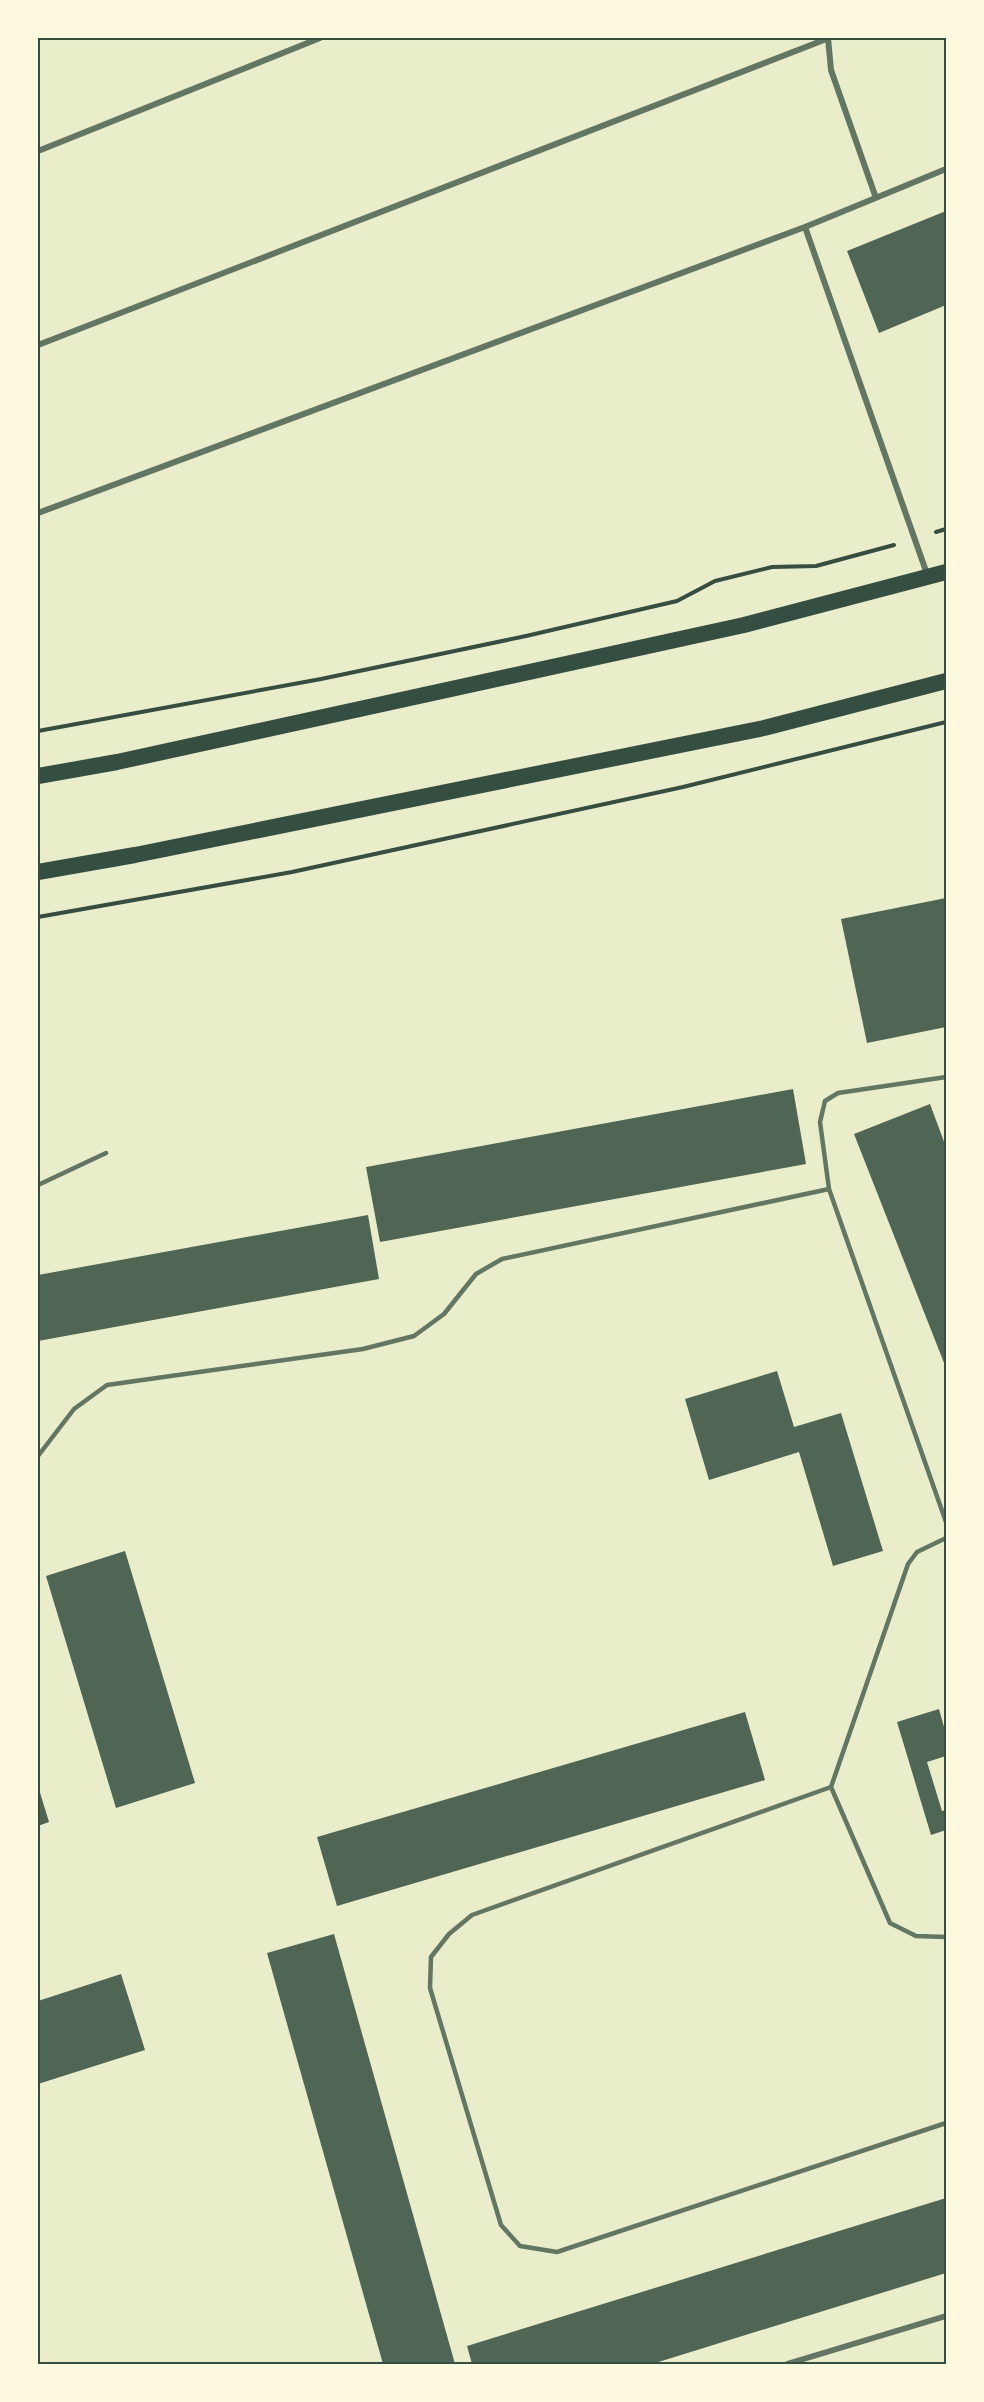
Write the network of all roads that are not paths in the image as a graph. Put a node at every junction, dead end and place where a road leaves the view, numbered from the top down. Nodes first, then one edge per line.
1 (320, 38) edge
2 (828, 38) edge
3 (38, 151) edge
4 (946, 170) edge
5 (876, 198) junction
6 (805, 227) junction
7 (38, 345) edge
8 (38, 513) edge
9 (946, 572) edge
10 (928, 577) junction
11 (946, 681) edge
12 (38, 776) edge
13 (38, 872) edge
14 (946, 1077) edge
15 (106, 1153) dead end
16 (38, 1185) edge
17 (829, 1189) junction
18 (38, 1456) edge
19 (946, 1522) edge
20 (946, 1538) edge
21 (831, 1787) junction
22 (946, 1937) edge
23 (946, 2123) edge
24 (946, 2316) edge
25 (787, 2364) edge

1 - 3 street
2 - 5 street
2 - 7 street
4 - 5 street
5 - 6 street
6 - 8 street
6 - 10 street
9 - 10 highway
10 - 12 highway
11 - 13 highway
14 - 17 lane
15 - 16 lane
17 - 18 lane
17 - 19 lane
20 - 21 lane
21 - 22 lane
21 - 23 lane
24 - 25 street

